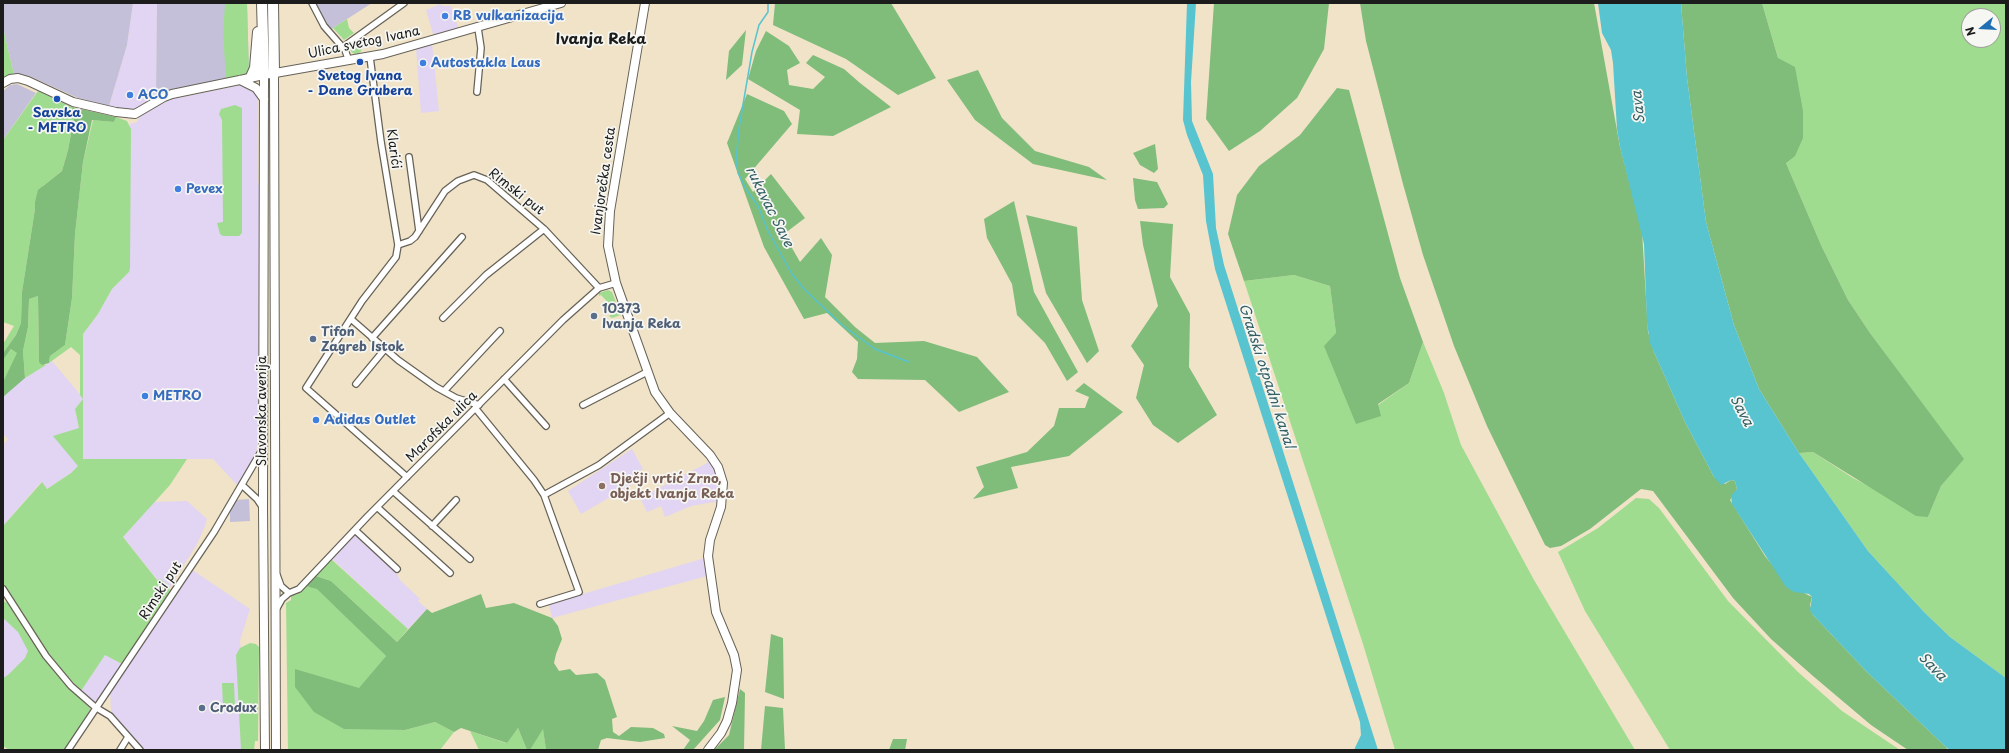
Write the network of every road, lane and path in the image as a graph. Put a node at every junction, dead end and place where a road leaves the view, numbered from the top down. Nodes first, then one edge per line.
1 (262, 3) edge
2 (273, 3) edge
3 (312, 3) edge
4 (404, 3) edge
5 (557, 3) edge
6 (645, 3) edge
7 (263, 19) junction
8 (478, 28) junction
9 (343, 47) junction
10 (370, 57) junction
11 (349, 61) junction
12 (274, 72) junction
13 (264, 75) junction
14 (251, 77) junction
15 (240, 80) junction
16 (3, 83) edge
17 (477, 92) dead end
18 (264, 99) junction
19 (409, 157) dead end
20 (544, 229) junction
21 (419, 231) junction
22 (462, 237) dead end
23 (398, 245) junction
24 (616, 283) junction
25 (599, 288) junction
26 (443, 318) dead end
27 (351, 319) junction
28 (500, 331) dead end
29 (372, 338) junction
30 (385, 349) junction
31 (647, 372) junction
32 (504, 379) junction
33 (356, 384) dead end
34 (444, 391) junction
35 (583, 405) dead end
36 (478, 407) junction
37 (670, 413) junction
38 (546, 426) dead end
39 (264, 447) junction
40 (407, 476) junction
41 (242, 485) junction
42 (393, 491) junction
43 (544, 495) junction
44 (456, 500) dead end
45 (378, 507) junction
46 (263, 508) junction
47 (432, 526) junction
48 (355, 530) junction
49 (470, 559) dead end
50 (274, 568) junction
51 (397, 569) dead end
52 (450, 573) dead end
53 (3, 589) edge
54 (289, 593) junction
55 (540, 604) dead end
56 (275, 612) junction
57 (95, 707) junction
58 (128, 738) junction
59 (68, 750) edge
60 (120, 750) edge
61 (140, 750) edge
62 (265, 750) edge
63 (276, 750) edge
64 (708, 750) edge

1 - 7 highway
2 - 12 highway
3 - 9 street
4 - 9 street
5 - 8 main road, Ulica svetog Ivana
6 - 24 main road, Ivanjorečka cesta
7 - 13 highway
7 - 14 highway
8 - 10 main road, Ulica svetog Ivana
8 - 17 street
9 - 11 street
10 - 11 main road, Ulica svetog Ivana
10 - 23 street, Klarići
11 - 12 main road, Ulica svetog Ivana
12 - 13 main road, Ulica svetog Ivana
12 - 50 main road, Slavonska avenija
13 - 14 main road, Ulica svetog Ivana
13 - 18 main road, Slavonska avenija
14 - 15 main road, Ulica svetog Ivana
15 - 16 main road, Ulica svetog Ivana
15 - 18 main road
18 - 39 main road, Slavonska avenija
19 - 21 street
20 - 21 street, Rimski put
20 - 25 street, Rimski put
20 - 26 street
21 - 23 street, Rimski put
22 - 29 street
23 - 27 street
24 - 25 street, Marofska ulica
24 - 31 main road, Ivanjorečka cesta
25 - 32 street, Marofska ulica
27 - 29 street
27 - 40 street
28 - 34 street
29 - 30 street
30 - 33 street
30 - 34 street
31 - 35 street
31 - 37 main road, Ivanjorečka cesta
32 - 36 street, Marofska ulica
32 - 38 street
34 - 36 street
36 - 40 street, Marofska ulica
36 - 43 street
37 - 43 street
37 - 64 main road, Ivanjorečka cesta
39 - 41 street, Rimski put
39 - 46 main road, Slavonska avenija
40 - 42 street, Marofska ulica
41 - 46 street
41 - 57 street, Rimski put
42 - 45 street, Marofska ulica
42 - 47 street
43 - 55 street
44 - 47 street
45 - 48 street, Marofska ulica
45 - 52 street
46 - 62 main road, Slavonska avenija
47 - 49 street
48 - 51 street
48 - 54 street, Marofska ulica
50 - 54 street
50 - 56 main road, Slavonska avenija
53 - 57 street
54 - 56 street, Marofska ulica
56 - 63 main road, Slavonska avenija
57 - 58 street
57 - 59 street, Rimski put
58 - 60 street
58 - 61 street

